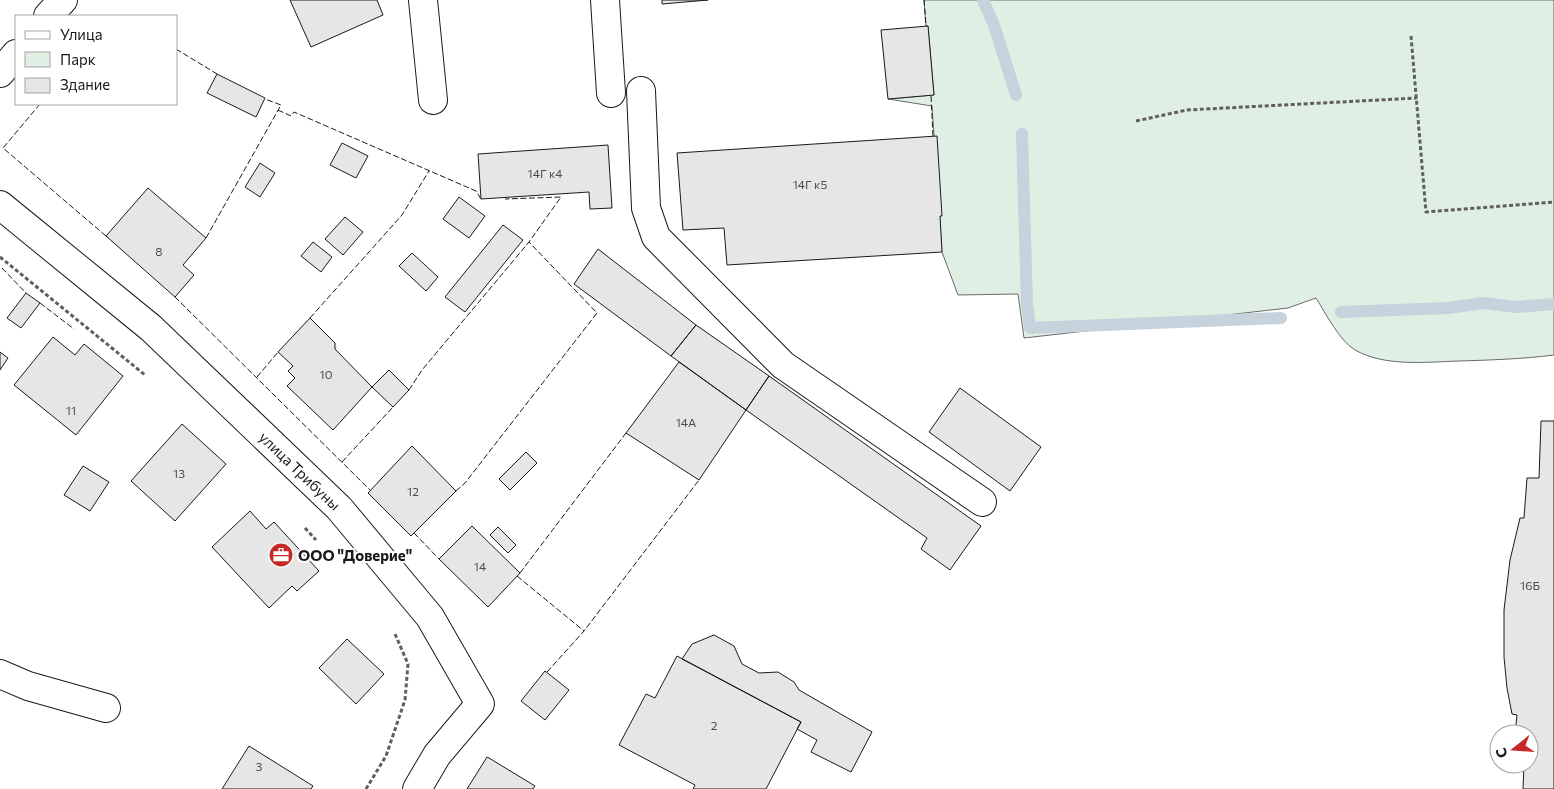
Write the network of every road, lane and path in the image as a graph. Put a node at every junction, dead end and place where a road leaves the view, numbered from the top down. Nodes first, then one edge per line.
1 (63, 0) edge
2 (423, 0) edge
3 (605, 0) edge
4 (49, 15) edge
5 (1411, 36) dead end
6 (15, 55) edge
7 (0, 73) edge
8 (641, 91) dead end
9 (611, 93) dead end
10 (1417, 98) junction
11 (434, 100) dead end
12 (1136, 121) dead end
13 (1554, 202) edge
14 (0, 205) edge
15 (0, 257) edge
16 (148, 377) dead end
17 (982, 502) dead end
18 (301, 523) dead end
19 (321, 545) dead end
20 (395, 632) dead end
21 (0, 674) edge
22 (106, 708) dead end
23 (366, 789) edge
24 (417, 789) edge

1 - 4 street
2 - 11 street
3 - 9 street
5 - 10 path
6 - 7 street
8 - 17 street
10 - 12 path
10 - 13 path
14 - 24 street, улица Трибуны
15 - 16 path
18 - 19 path
20 - 23 path
21 - 22 street

